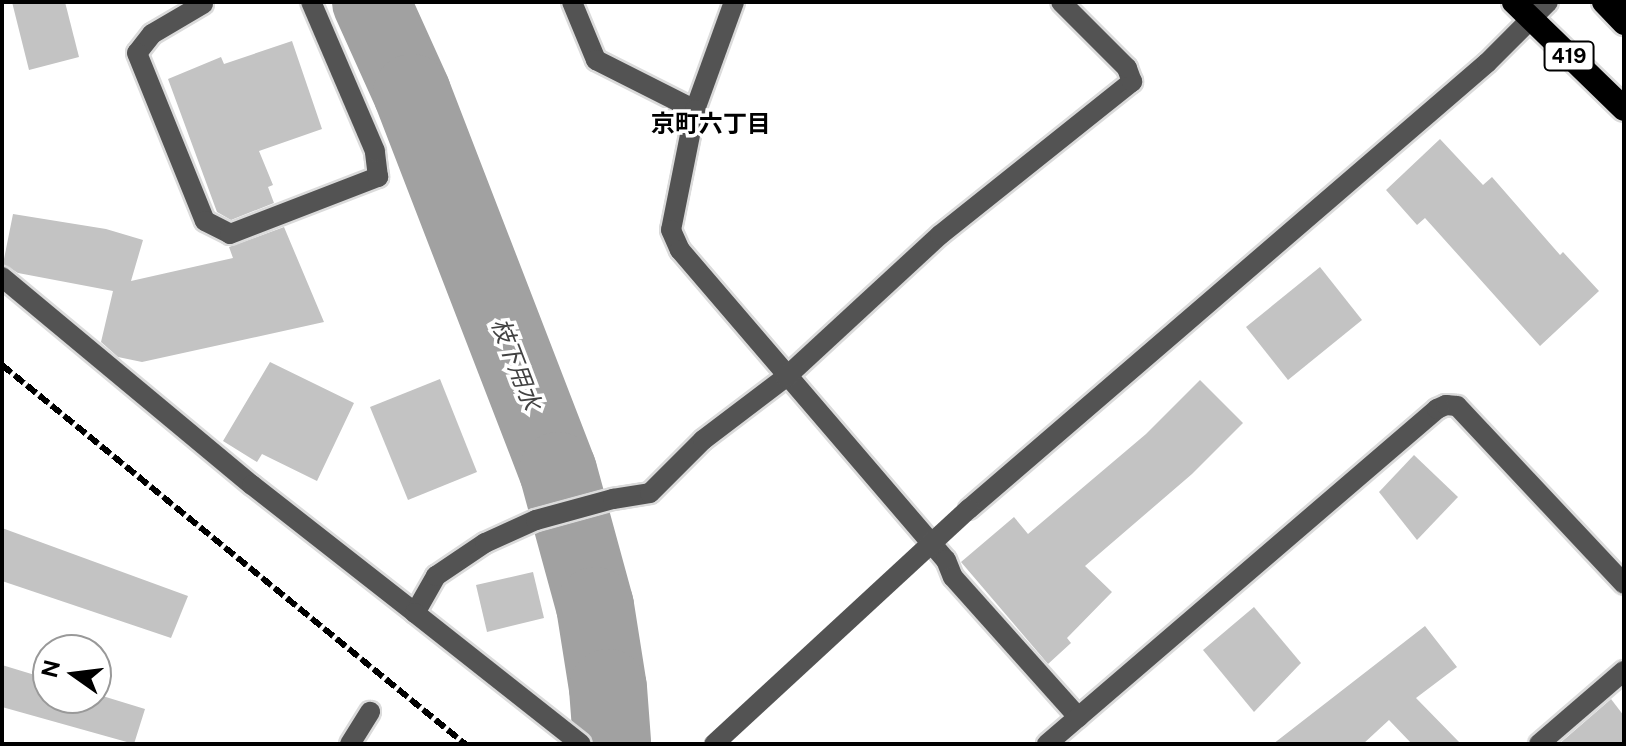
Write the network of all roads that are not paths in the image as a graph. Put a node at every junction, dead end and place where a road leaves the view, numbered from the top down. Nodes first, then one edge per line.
1 (311, 2) edge
2 (572, 2) edge
3 (734, 2) edge
4 (1061, 2) edge
5 (1548, 2) edge
6 (1604, 2) edge
7 (204, 3) edge
8 (1522, 10) edge
9 (1624, 23) edge
10 (1624, 109) edge
11 (695, 110) junction
12 (2, 277) edge
13 (786, 377) junction
14 (1624, 584) edge
15 (415, 613) junction
16 (1624, 671) edge
17 (370, 712) dead end
18 (1078, 717) junction
19 (350, 744) edge
20 (581, 744) edge
21 (714, 744) edge
22 (1047, 744) edge
23 (1539, 744) edge

1 - 7 street
2 - 11 street
3 - 11 street
4 - 13 street
5 - 8 street
6 - 9 highway, 419
8 - 10 highway, 419
8 - 21 street, bridge
11 - 13 street
12 - 15 street
13 - 15 street
13 - 18 street
14 - 18 street
15 - 20 street
16 - 23 street
17 - 19 street
18 - 22 street

